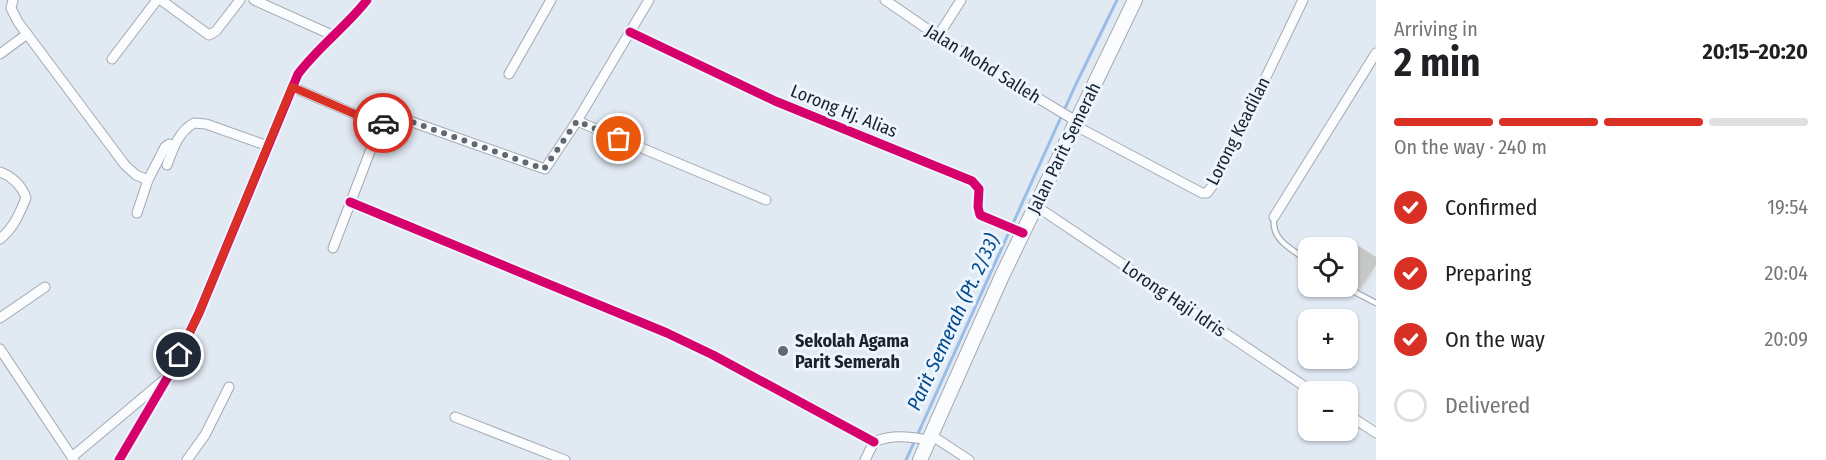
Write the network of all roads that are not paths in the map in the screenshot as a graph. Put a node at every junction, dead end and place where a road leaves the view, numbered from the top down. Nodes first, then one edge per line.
1 (13, 0) edge
2 (159, 0) edge
3 (240, 0) edge
4 (255, 0) edge
5 (367, 0) edge
6 (551, 0) edge
7 (650, 0) edge
8 (885, 0) edge
9 (961, 0) edge
10 (1135, 0) edge
11 (1303, 0) edge
12 (630, 32) junction
13 (27, 34) junction
14 (332, 35) junction
15 (938, 36) junction
16 (1376, 53) edge
17 (0, 54) edge
18 (112, 59) dead end
19 (509, 74) dead end
20 (292, 87) junction
21 (577, 121) junction
22 (1072, 121) junction
23 (378, 124) junction
24 (174, 146) junction
25 (268, 146) junction
26 (167, 165) dead end
27 (0, 172) edge
28 (148, 180) junction
29 (766, 201) dead end
30 (350, 202) junction
31 (1036, 206) junction
32 (137, 213) dead end
33 (1274, 217) joint
34 (1018, 231) junction
35 (0, 239) edge
36 (333, 248) dead end
37 (1298, 253) edge
38 (45, 287) dead end
39 (1358, 294) edge
40 (1376, 303) edge
41 (0, 318) edge
42 (0, 349) edge
43 (168, 375) junction
44 (1298, 382) edge
45 (229, 387) dead end
46 (456, 417) dead end
47 (1358, 422) edge
48 (1376, 434) edge
49 (930, 437) junction
50 (874, 442) junction
51 (73, 459) edge
52 (119, 460) edge
53 (187, 460) edge
54 (565, 460) edge
55 (865, 460) edge
56 (920, 460) edge
57 (969, 460) edge

1 - 13 street
2 - 3 street
2 - 18 street
4 - 14 street
5 - 14 street
6 - 19 street
7 - 12 street
8 - 15 street, Jalan Mohd Salleh
9 - 15 street
10 - 22 main road, Jalan Parit Semerah
11 - 22 street, Lorong Keadilan
12 - 21 street
12 - 34 street, Lorong Hj. Alias
13 - 17 street
13 - 28 street
14 - 20 street
15 - 22 street, Jalan Mohd Salleh
16 - 33 street
20 - 23 street
20 - 25 street
21 - 23 street
21 - 29 street
22 - 31 main road, Jalan Parit Semerah
23 - 30 street
24 - 25 street
24 - 26 street
24 - 28 street
25 - 43 street
27 - 35 street
28 - 32 street
30 - 36 street
30 - 50 street
31 - 34 main road, Jalan Parit Semerah
31 - 44 street, Lorong Haji Idris
33 - 37 lane
34 - 49 main road, Jalan Parit Semerah
38 - 41 street
39 - 40 lane
42 - 51 street
43 - 51 street
43 - 52 street
45 - 53 street
46 - 54 street
47 - 48 street
49 - 50 street
49 - 56 main road, Jalan Parit Semerah
49 - 57 street
50 - 55 street

